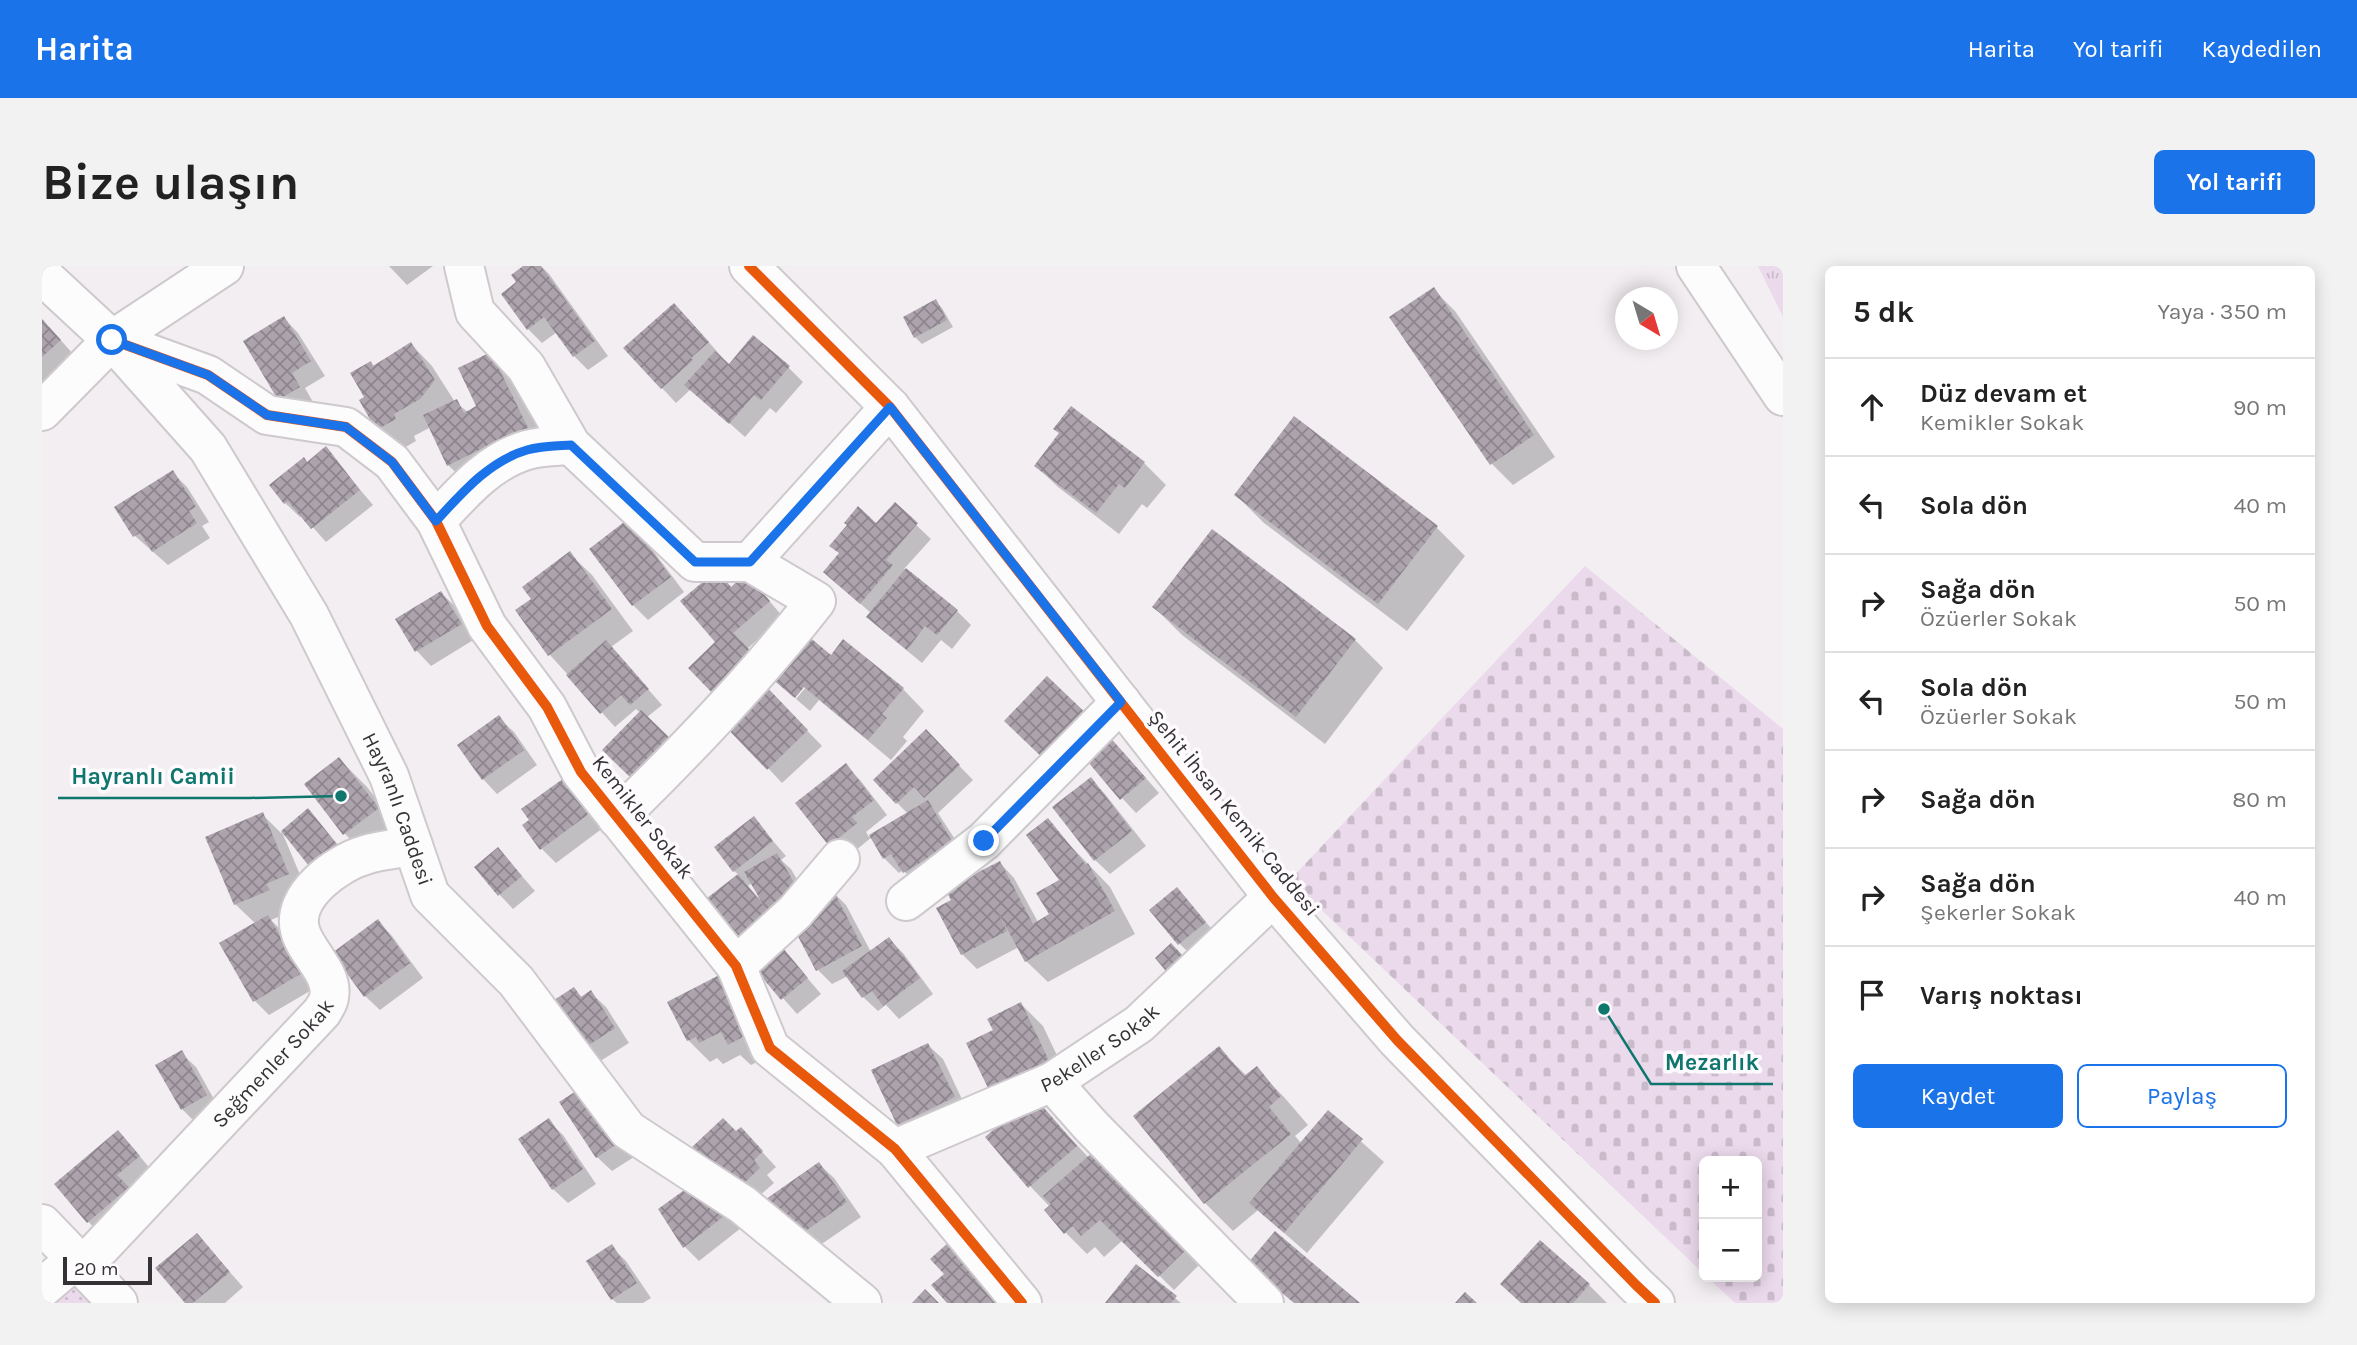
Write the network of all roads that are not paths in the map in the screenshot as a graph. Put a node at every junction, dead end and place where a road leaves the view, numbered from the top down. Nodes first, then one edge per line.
1 (224, 266) edge
2 (464, 266) edge
3 (748, 266) edge
4 (1696, 266) edge
5 (42, 275) edge
6 (112, 340) junction
7 (1783, 396) edge
8 (890, 407) junction
9 (42, 411) edge
10 (571, 445) junction
11 (436, 521) junction
12 (750, 562) junction
13 (1121, 702) junction
14 (617, 818) junction
15 (413, 846) junction
16 (840, 859) dead end
17 (1273, 897) junction
18 (906, 901) dead end
19 (736, 966) junction
20 (1052, 1082) junction
21 (895, 1149) junction
22 (42, 1224) edge
23 (80, 1262) junction
24 (42, 1288) edge
25 (1637, 1297) edge
26 (118, 1303) edge
27 (862, 1303) edge
28 (1022, 1303) edge
29 (1265, 1303) edge

1 - 6 street
2 - 10 street
3 - 8 street, Şehit İhsan Kemik Caddesi
4 - 7 street
5 - 6 street, Hayranlı Caddesi
6 - 9 street
6 - 11 street, Kemikler Sokak
6 - 15 street, Hayranlı Caddesi
8 - 12 street
8 - 13 street, Şehit İhsan Kemik Caddesi
10 - 11 street
10 - 12 street
11 - 14 street, Kemikler Sokak
12 - 14 street
13 - 17 street, Şehit İhsan Kemik Caddesi
13 - 18 street
14 - 19 street, Kemikler Sokak
15 - 23 street, Seğmenler Sokak
15 - 27 street, Hayranlı Caddesi
16 - 19 street
17 - 20 street, Pekeller Sokak
17 - 25 street, Şehit İhsan Kemik Caddesi
19 - 21 street, Kemikler Sokak
20 - 21 street, Pekeller Sokak
20 - 29 street
21 - 28 street, Kemikler Sokak
22 - 23 street
23 - 24 street, Seğmenler Sokak
23 - 26 street

